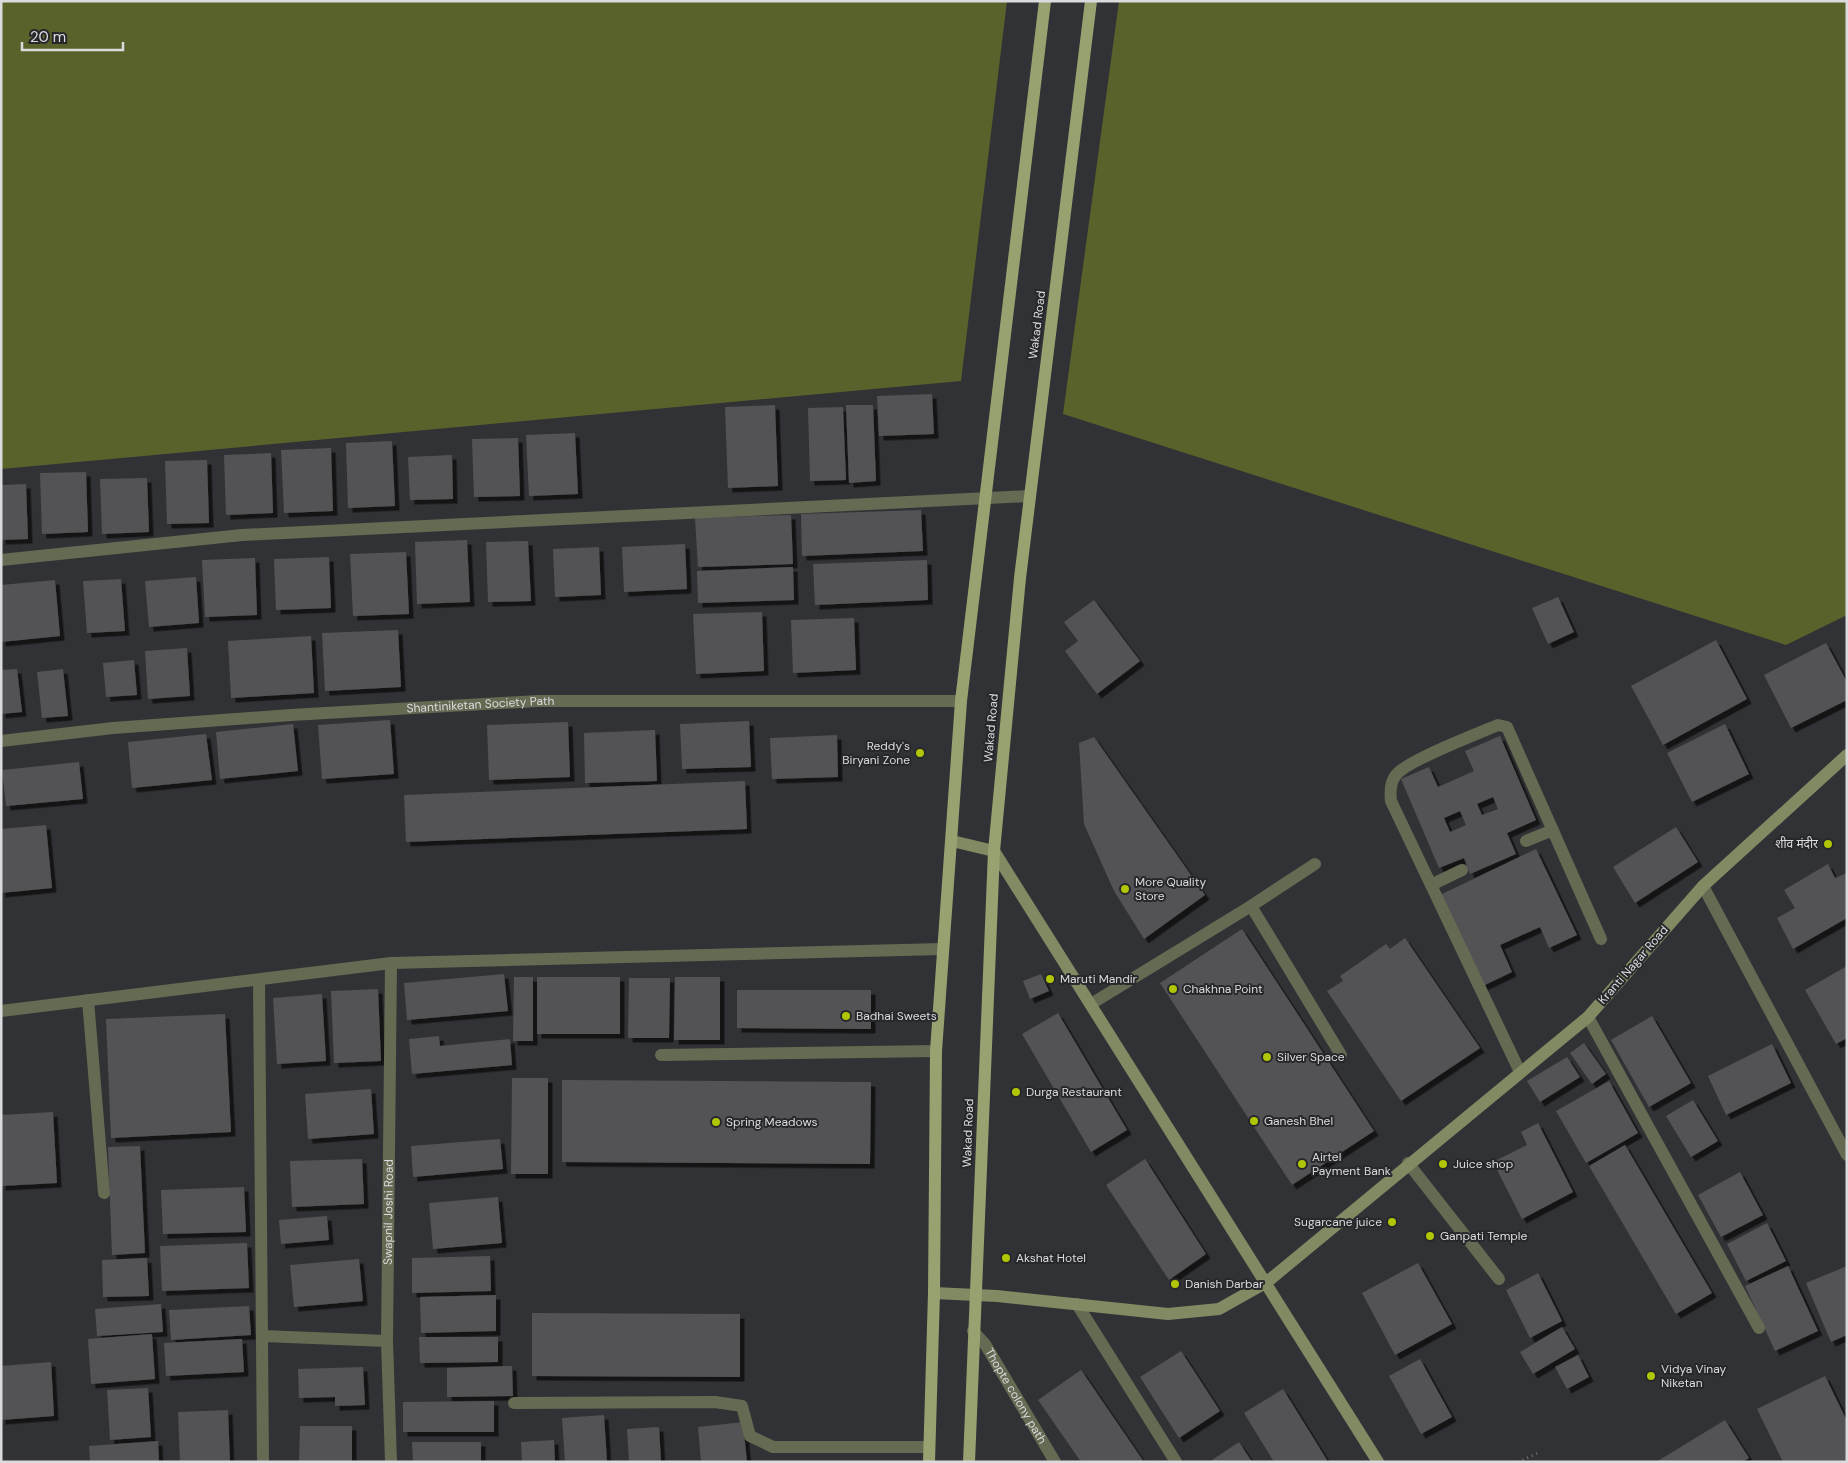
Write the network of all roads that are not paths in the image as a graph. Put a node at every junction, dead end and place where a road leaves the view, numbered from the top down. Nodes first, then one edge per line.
1 (1045, 1) edge
2 (1091, 1) edge
3 (1030, 496) junction
4 (984, 497) junction
5 (1, 560) edge
6 (961, 701) junction
7 (1, 741) edge
8 (1847, 755) edge
9 (1553, 830) junction
10 (952, 841) junction
11 (1526, 842) dead end
12 (994, 851) junction
13 (1316, 864) dead end
14 (1462, 870) dead end
15 (1430, 885) junction
16 (1702, 886) junction
17 (1251, 906) junction
18 (1601, 939) dead end
19 (942, 949) junction
20 (391, 963) junction
21 (260, 981) junction
22 (88, 1000) junction
23 (1091, 1004) junction
24 (1, 1011) edge
25 (1588, 1017) junction
26 (936, 1051) junction
27 (661, 1055) dead end
28 (1341, 1055) dead end
29 (1520, 1072) junction
30 (1847, 1155) edge
31 (1408, 1164) junction
32 (104, 1193) dead end
33 (1499, 1279) dead end
34 (1267, 1282) junction
35 (934, 1293) junction
36 (975, 1295) junction
37 (1077, 1304) junction
38 (1758, 1328) dead end
39 (973, 1331) junction
40 (262, 1336) junction
41 (387, 1341) junction
42 (514, 1402) dead end
43 (929, 1447) junction
44 (263, 1462) edge
45 (391, 1462) edge
46 (929, 1462) edge
47 (969, 1462) edge
48 (1055, 1462) edge
49 (1176, 1462) edge
50 (1378, 1462) edge

1 - 4 main road
2 - 3 main road, Wakad Road
3 - 4 street
3 - 12 main road, Wakad Road
4 - 5 street
4 - 6 main road
6 - 7 street, Shantiniketan Society Path
6 - 10 main road
8 - 16 street, Kranti Nagar Road
9 - 11 street
9 - 15 street
9 - 18 street
10 - 12 street
10 - 19 main road
12 - 23 street
12 - 36 main road, Wakad Road
13 - 17 street
14 - 15 street
15 - 29 street
16 - 25 street, Kranti Nagar Road
16 - 30 street
17 - 23 street
17 - 28 street
19 - 20 street
19 - 26 main road
20 - 21 street
20 - 41 street, Swapnil Joshi Road
21 - 22 street
21 - 40 street
22 - 24 street
22 - 32 street
23 - 34 street
25 - 29 street, Kranti Nagar Road
25 - 38 street
26 - 27 street
26 - 35 main road
29 - 31 street, Kranti Nagar Road
31 - 33 street
31 - 34 street, Kranti Nagar Road
34 - 37 street, Kranti Nagar Road
34 - 50 street
35 - 36 street, Kranti Nagar Road
35 - 43 main road
36 - 37 street, Kranti Nagar Road
36 - 39 main road, Wakad Road
37 - 49 street
39 - 47 main road, Wakad Road
39 - 48 street, Thopte colony path
40 - 41 street
40 - 44 street
41 - 45 street, Swapnil Joshi Road
42 - 43 street
43 - 46 main road

